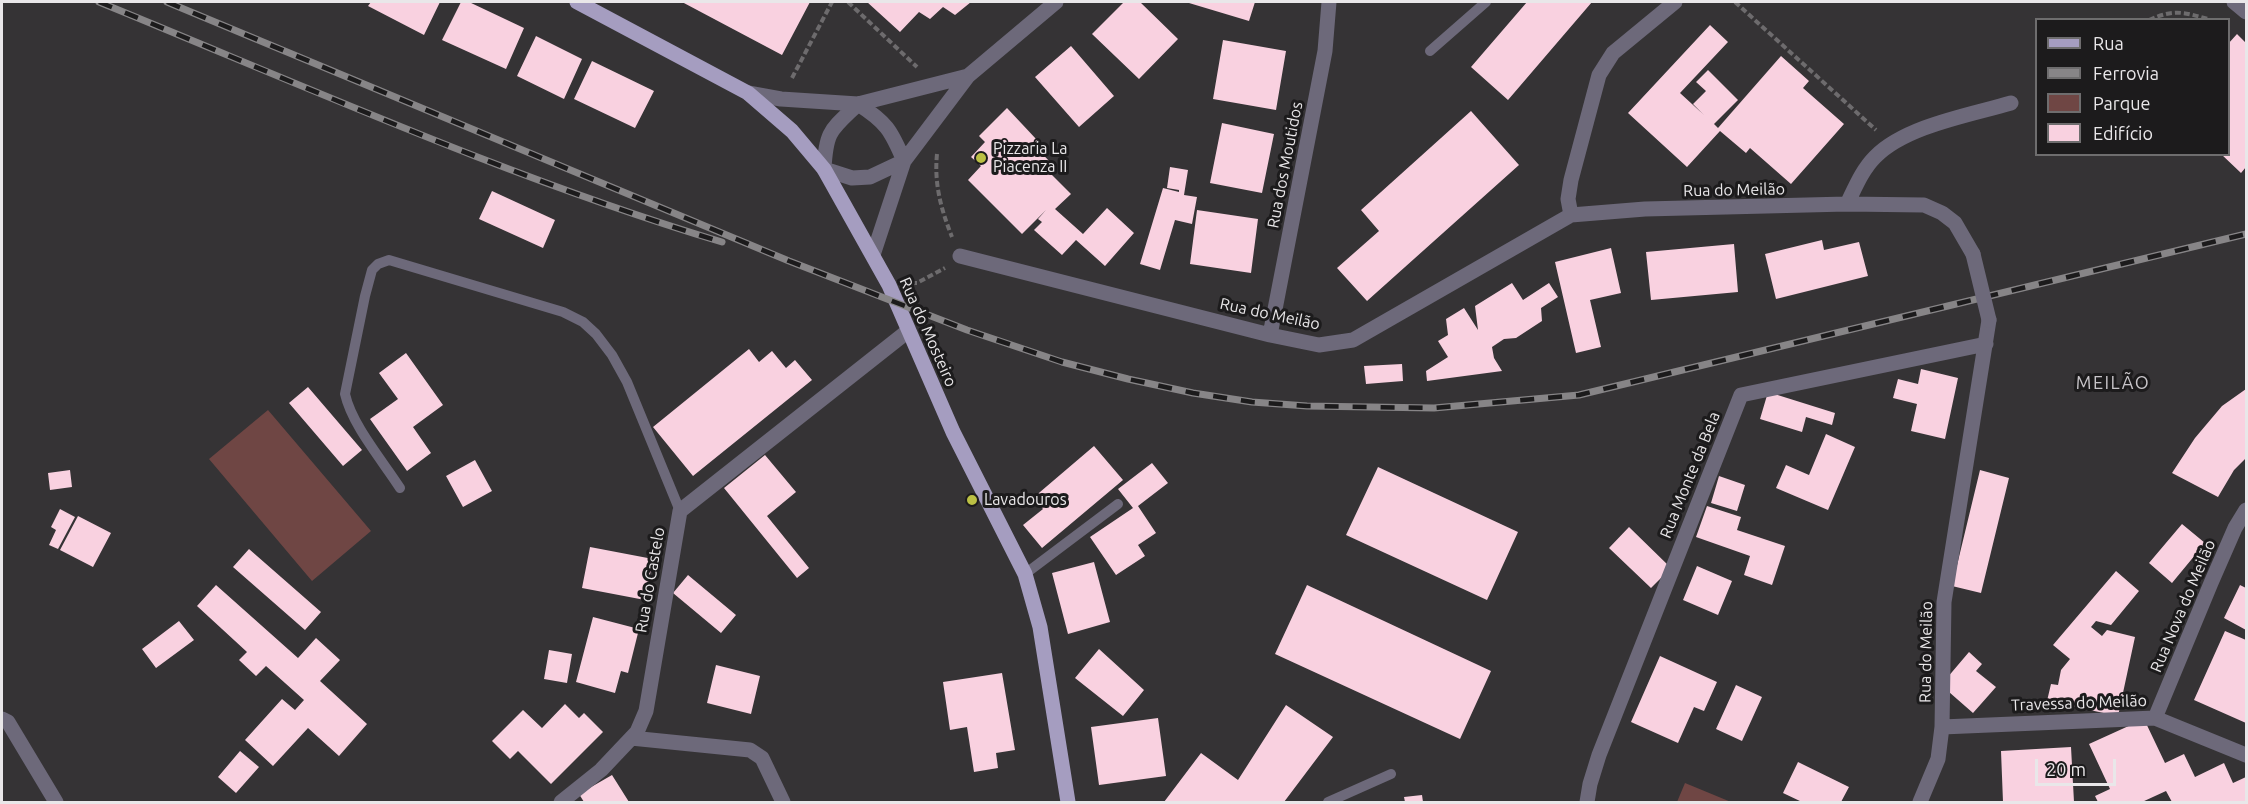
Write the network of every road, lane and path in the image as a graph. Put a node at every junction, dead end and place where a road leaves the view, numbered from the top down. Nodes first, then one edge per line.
1 (576, 2) edge
2 (832, 2) edge
3 (848, 2) edge
4 (1056, 2) edge
5 (1329, 2) edge
6 (1486, 2) edge
7 (1675, 2) edge
8 (1735, 2) edge
9 (2234, 2) edge
10 (2247, 12) edge
11 (2154, 18) edge
12 (2204, 18) edge
13 (1430, 51) dead end
14 (968, 76) junction
15 (929, 86) junction
16 (748, 93) junction
17 (781, 99) junction
18 (2011, 103) dead end
19 (858, 104) junction
20 (939, 144) dead end
21 (1891, 144) junction
22 (904, 161) junction
23 (824, 169) junction
24 (1847, 204) junction
25 (1571, 214) junction
26 (873, 255) junction
27 (960, 256) junction
28 (889, 285) junction
29 (908, 330) junction
30 (1270, 335) junction
31 (1986, 344) junction
32 (400, 488) dead end
33 (1118, 504) dead end
34 (2247, 510) edge
35 (680, 511) junction
36 (1025, 574) junction
37 (2155, 718) junction
38 (2, 719) edge
39 (1942, 727) junction
40 (631, 738) junction
41 (2247, 754) edge
42 (1391, 774) dead end
43 (56, 802) edge
44 (561, 802) edge
45 (783, 802) edge
46 (1068, 802) edge
47 (1328, 802) edge
48 (1587, 802) edge
49 (1920, 802) edge

1 - 16 main road, Rua do Mosteiro
2 - 17 path
3 - 15 path
4 - 14 street
5 - 30 street, Rua dos Moutidos
6 - 13 lane
7 - 25 street
8 - 21 path
9 - 10 street
11 - 12 path
14 - 15 street
14 - 22 street
15 - 19 street
16 - 17 street
16 - 23 main road, Rua do Mosteiro
17 - 19 street
18 - 21 street
19 - 22 street
19 - 23 street
20 - 27 path
21 - 24 street
22 - 23 street
22 - 26 street
23 - 26 main road, Rua do Mosteiro
24 - 25 street, Rua do Meilão
24 - 31 street, Rua do Meilão, bridge
25 - 30 street, Rua do Meilão
26 - 28 main road, Rua do Mosteiro
27 - 28 path
27 - 30 street, Rua do Meilão
28 - 29 main road, Rua do Mosteiro
29 - 35 street, Rua do Castelo
29 - 36 main road, Rua do Mosteiro
31 - 39 street, Rua do Meilão
31 - 48 street, Rua Monte da Bela
32 - 35 lane
33 - 36 lane
34 - 37 street, Rua Nova do Meilão
35 - 40 street, Rua do Castelo
36 - 46 main road, Rua do Mosteiro
37 - 39 street, Travessa do Meilão
37 - 41 street, Travessa do Meilão
38 - 43 street
39 - 49 street, Rua do Meilão
40 - 44 street, Rua do Castelo
40 - 45 street
42 - 47 lane

